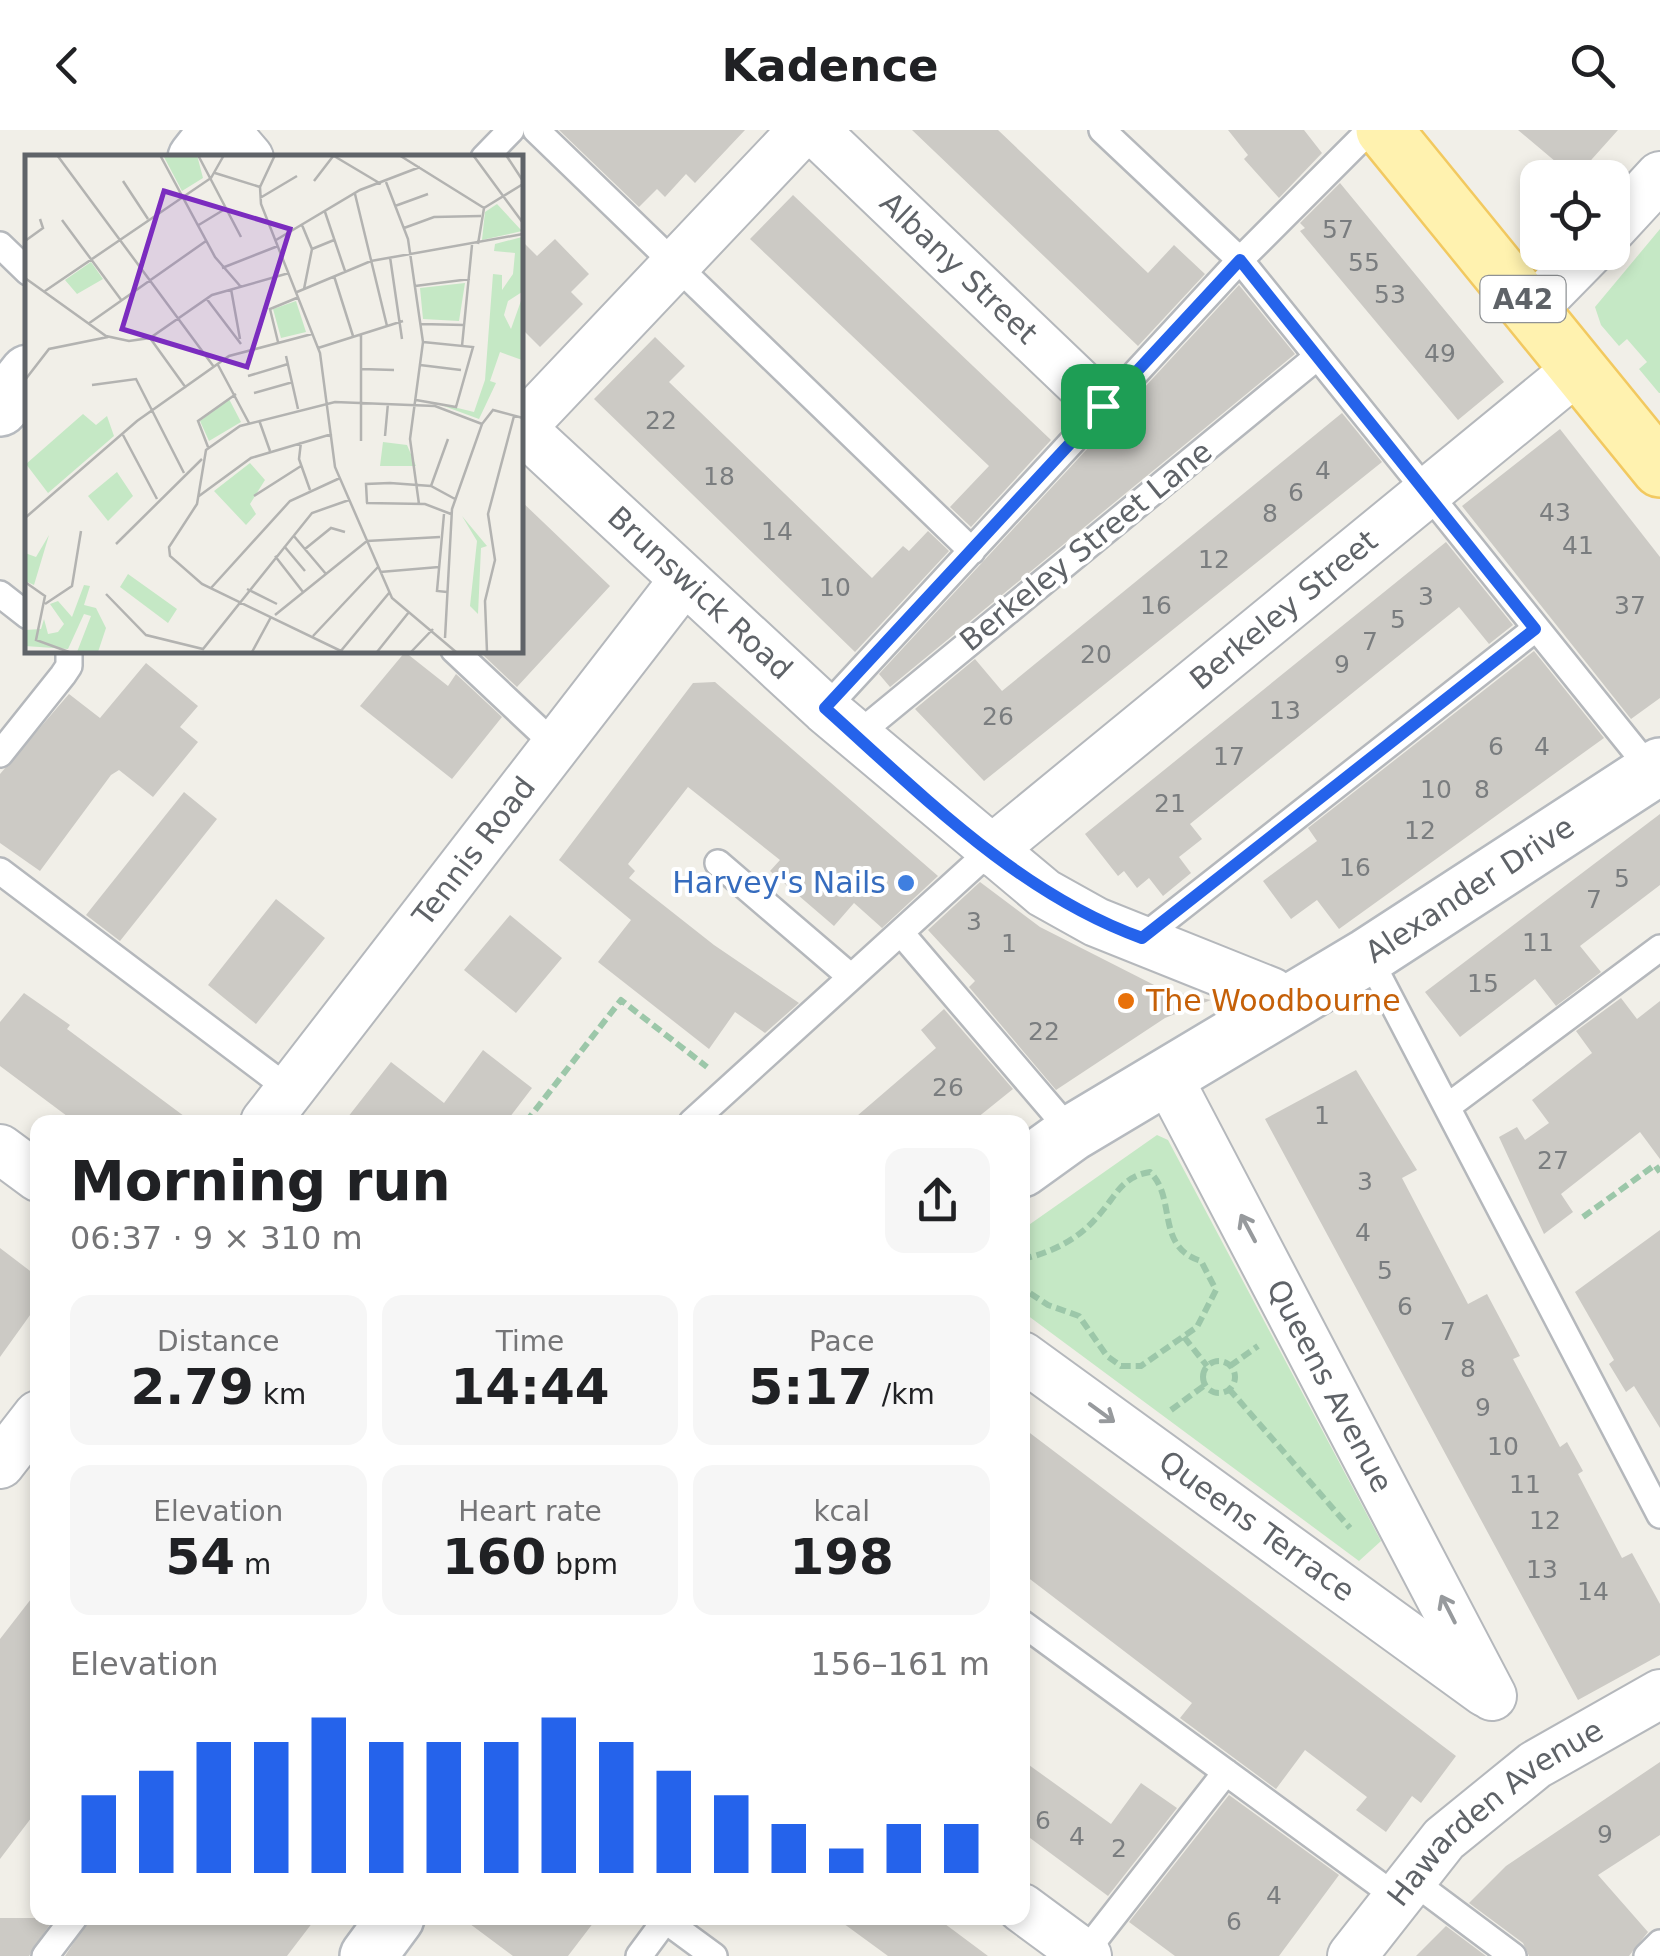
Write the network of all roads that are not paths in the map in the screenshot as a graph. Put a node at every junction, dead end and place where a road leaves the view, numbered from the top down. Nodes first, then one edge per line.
1 (222, 130) edge
2 (511, 130) edge
3 (536, 130) edge
4 (803, 130) edge
5 (814, 130) edge
6 (1102, 130) edge
7 (1370, 130) edge
8 (1384, 130) edge
9 (199, 155) edge
10 (246, 155) edge
11 (487, 155) edge
12 (1660, 176) edge
13 (1630, 208) edge
14 (0, 246) edge
15 (1240, 260) junction
16 (674, 264) junction
17 (25, 269) edge
18 (1572, 270) edge
19 (1532, 310) junction
20 (1316, 357) junction
21 (1579, 368) junction
22 (25, 376) edge
23 (1103, 406) junction
24 (0, 408) edge
25 (522, 427) edge
26 (522, 429) edge
27 (1660, 469) edge
28 (1428, 492) junction
29 (972, 551) junction
30 (684, 580) junction
31 (0, 594) edge
32 (25, 614) edge
33 (1535, 629) junction
34 (69, 652) edge
35 (456, 652) edge
36 (840, 722) junction
37 (556, 745) junction
38 (0, 754) edge
39 (1659, 768) edge
40 (990, 851) junction
41 (718, 863) dead end
42 (0, 871) edge
43 (902, 933) junction
44 (1142, 938) junction
45 (1660, 948) edge
46 (1368, 956) junction
47 (851, 977) junction
48 (1280, 1008) junction
49 (1167, 1076) junction
50 (277, 1106) edge
51 (1448, 1107) junction
52 (700, 1115) edge
53 (1072, 1133) junction
54 (0, 1149) edge
55 (1030, 1163) edge
56 (30, 1171) edge
57 (1030, 1362) edge
58 (1660, 1515) edge
59 (1030, 1628) edge
60 (1660, 1694) edge
61 (1492, 1696) joint
62 (1226, 1772) junction
63 (1403, 1888) junction
64 (1030, 1914) edge
65 (69, 1925) edge
66 (391, 1925) edge
67 (661, 1925) edge
68 (674, 1925) edge
69 (1660, 1944) edge
70 (1084, 1955) edge
71 (45, 1956) edge
72 (368, 1956) edge
73 (638, 1956) edge
74 (714, 1956) edge
75 (1352, 1956) edge
76 (1513, 1956) edge
77 (1646, 1956) edge

1 - 9 main road
1 - 10 street
2 - 11 lane
3 - 16 lane
4 - 16 street
5 - 23 street, Albany Street
6 - 15 lane
7 - 15 lane
8 - 19 main road, A42
12 - 13 street
14 - 17 lane
15 - 20 lane
15 - 23 lane
16 - 25 street
16 - 29 lane
18 - 19 street
19 - 21 main road, A42
20 - 28 lane
20 - 36 lane, Berkeley Street Lane
21 - 27 main road, A42
21 - 28 street, Berkeley Street
22 - 24 main road
23 - 29 lane
26 - 30 street, Brunswick Road
28 - 33 lane
28 - 40 street, Berkeley Street
29 - 36 lane
30 - 36 street, Brunswick Road
30 - 37 street, Tennis Road
31 - 32 lane
33 - 39 lane
33 - 44 lane
34 - 38 lane
35 - 37 lane
36 - 40 street, Brunswick Road
37 - 50 street, Tennis Road
39 - 46 main road, Alexander Drive
40 - 43 lane
40 - 44 street, Brunswick Road
41 - 47 lane
42 - 50 lane
43 - 47 lane
43 - 53 lane
44 - 48 street, Brunswick Road
45 - 51 lane
46 - 48 main road, Alexander Drive
46 - 51 lane
47 - 52 lane
48 - 49 main road, Alexander Drive
49 - 53 main road, Alexander Drive
61 -> 49 street, Queens Avenue
51 - 58 lane
53 - 55 main road, Alexander Drive
54 - 56 street
57 -> 61 street, Queens Terrace
59 - 62 lane
60 - 63 street, Hawarden Avenue
62 - 63 lane
62 - 70 lane
63 - 75 street, Hawarden Avenue
63 - 76 lane
64 - 70 street
65 - 71 lane
66 - 72 main road
67 - 73 lane
68 - 74 lane
69 - 77 lane

